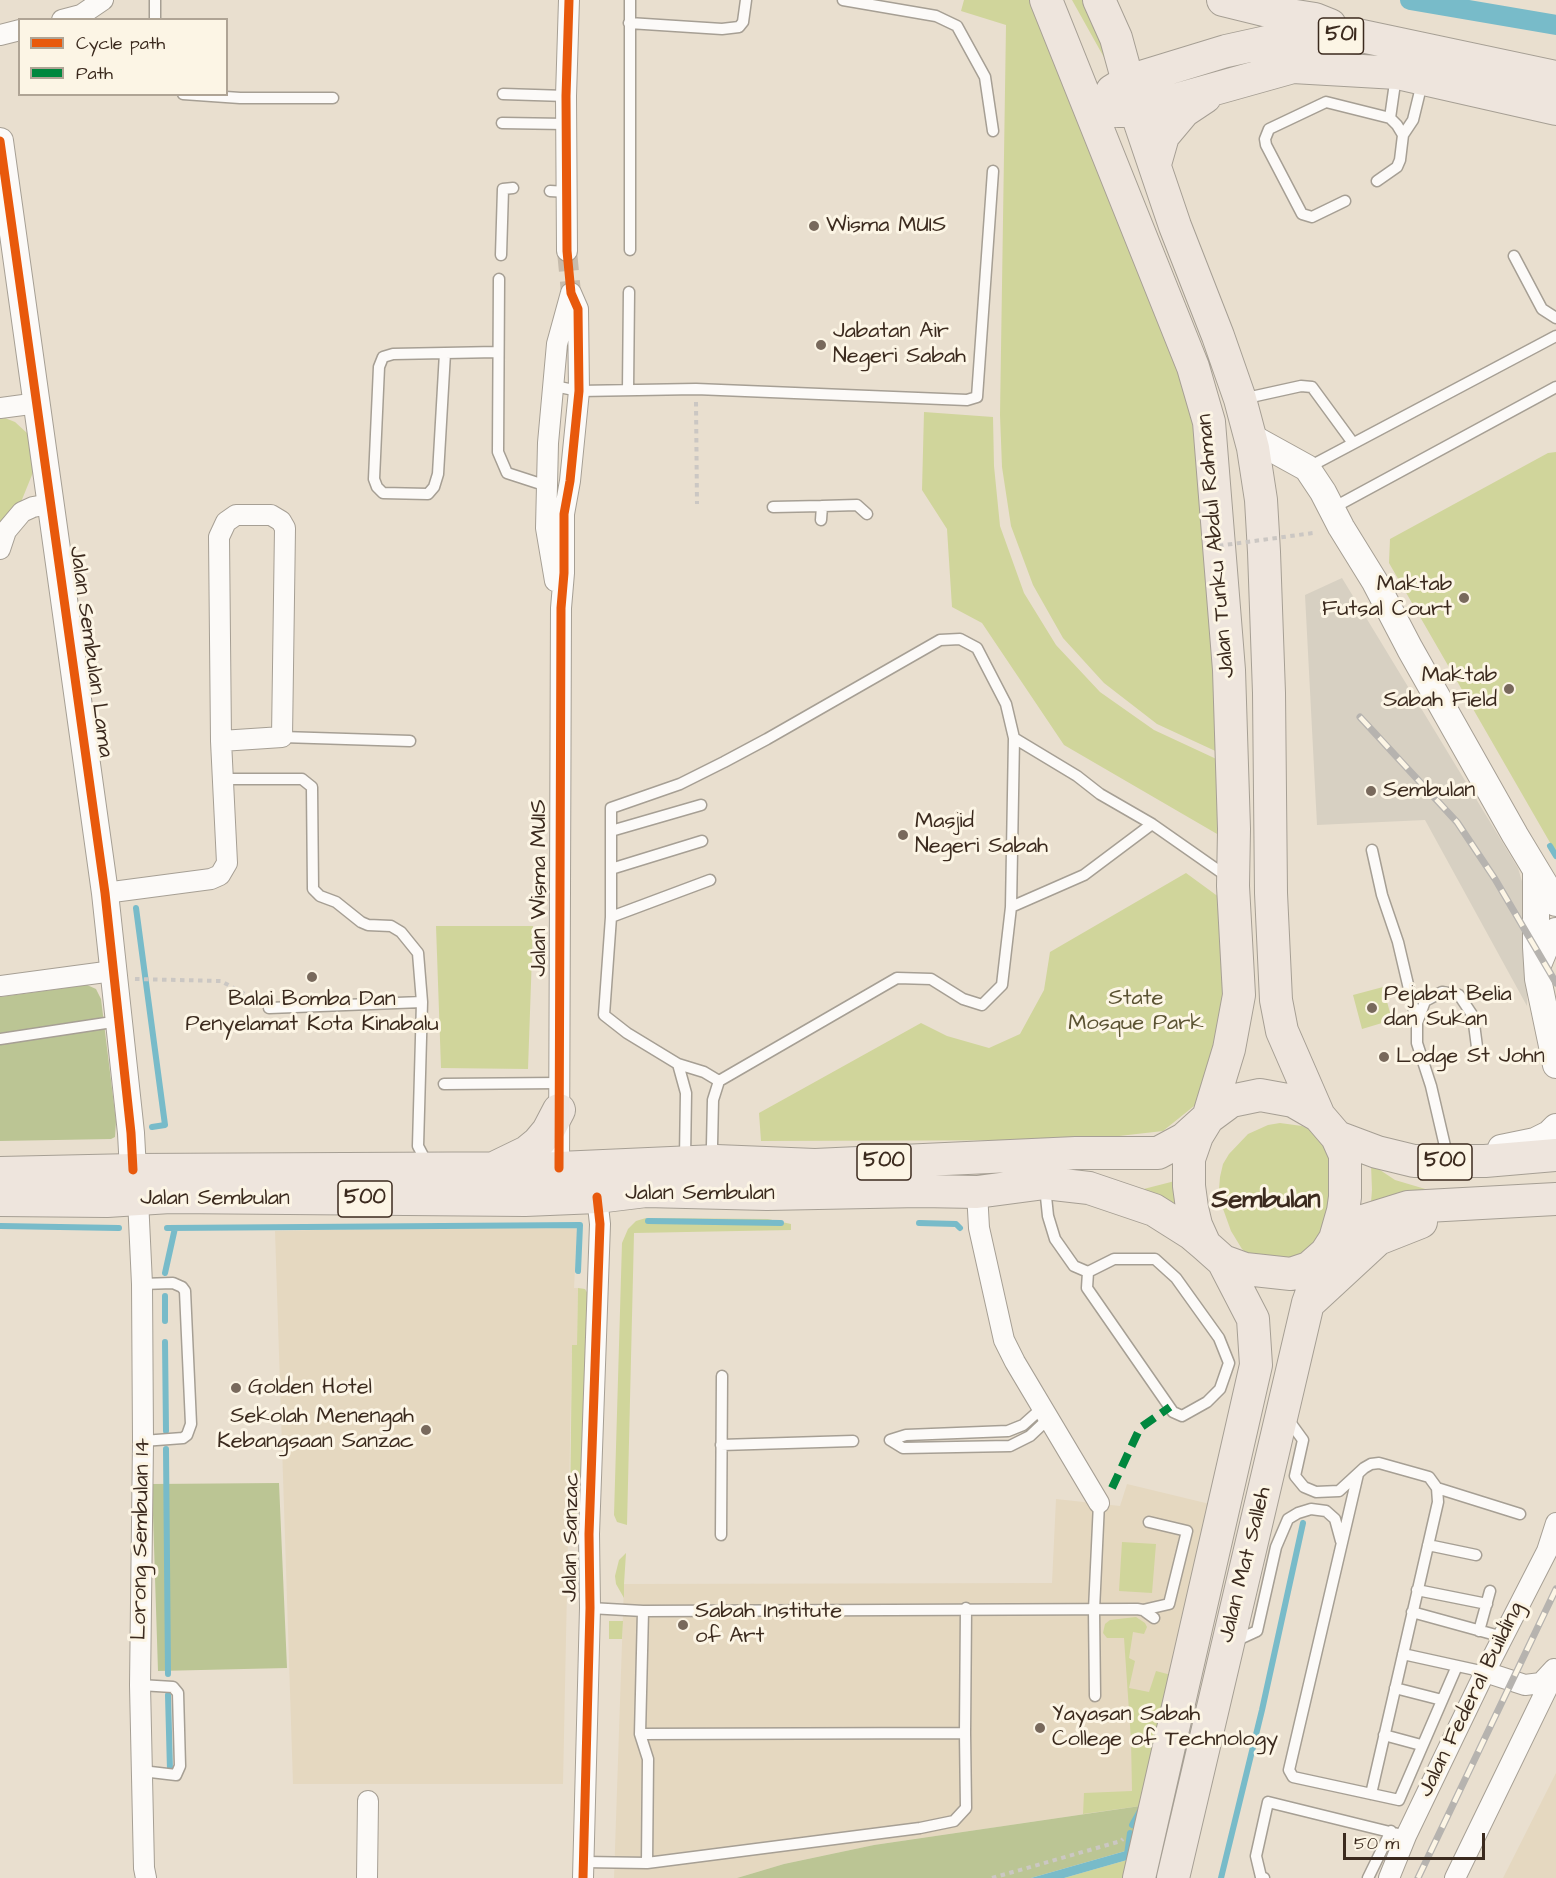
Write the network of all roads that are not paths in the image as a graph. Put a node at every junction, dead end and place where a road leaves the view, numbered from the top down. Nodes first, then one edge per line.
1 (103, 0) edge
2 (155, 0) edge
3 (568, 0) edge
4 (630, 0) edge
5 (746, 0) edge
6 (843, 0) edge
7 (1046, 0) edge
8 (1099, 0) edge
9 (1223, 0) edge
10 (70, 18) edge
11 (154, 18) edge
12 (629, 23) junction
13 (18, 30) edge
14 (0, 35) edge
15 (1357, 35) junction
16 (1069, 53) junction
17 (1410, 76) junction
18 (1556, 77) edge
19 (1224, 86) junction
20 (503, 94) dead end
21 (212, 96) edge
22 (566, 96) junction
23 (333, 98) dead end
24 (1124, 98) junction
25 (1556, 109) edge
26 (1390, 118) junction
27 (502, 123) dead end
28 (566, 124) junction
29 (993, 131) dead end
30 (1403, 135) junction
31 (0, 141) edge
32 (1155, 164) junction
33 (993, 171) dead end
34 (1377, 181) dead end
35 (513, 188) dead end
36 (1345, 201) dead end
37 (630, 250) dead end
38 (567, 251) tunnel mouth
39 (1148, 254) junction
40 (501, 255) dead end
41 (1514, 256) dead end
42 (500, 279) dead end
43 (629, 292) dead end
44 (1556, 318) edge
45 (1556, 336) edge
46 (497, 352) junction
47 (445, 353) junction
48 (554, 386) junction
49 (1556, 387) edge
50 (628, 390) junction
51 (579, 391) junction
52 (1240, 399) junction
53 (38, 403) junction
54 (0, 408) edge
55 (1249, 436) junction
56 (1353, 443) junction
57 (1307, 468) junction
58 (547, 486) junction
59 (50, 504) junction
60 (822, 506) junction
61 (773, 507) dead end
62 (867, 514) dead end
63 (1336, 518) junction
64 (821, 520) dead end
65 (0, 549) edge
66 (561, 608) junction
67 (282, 737) junction
68 (1014, 738) junction
69 (221, 741) junction
70 (410, 741) dead end
71 (223, 779) junction
72 (701, 805) dead end
73 (1152, 824) junction
74 (611, 831) junction
75 (702, 842) dead end
76 (1372, 850) dead end
77 (611, 869) junction
78 (1536, 870) junction
79 (710, 880) dead end
80 (1233, 886) junction
81 (105, 893) junction
82 (1556, 903) edge
83 (1011, 907) junction
84 (611, 917) junction
85 (1556, 931) edge
86 (1538, 966) junction
87 (113, 971) junction
88 (0, 986) edge
89 (422, 1002) junction
90 (268, 1008) road end
91 (119, 1021) junction
92 (1417, 1023) junction
93 (0, 1039) edge
94 (1477, 1047) dead end
95 (1229, 1049) junction
96 (678, 1064) junction
97 (1556, 1065) edge
98 (719, 1081) junction
99 (444, 1084) dead end
100 (559, 1096) junction
101 (1208, 1118) junction
102 (1328, 1126) junction
103 (1556, 1127) edge
104 (1556, 1155) edge
105 (1485, 1161) junction
106 (1448, 1162) junction
107 (685, 1164) junction
108 (1058, 1164) junction
109 (429, 1168) junction
110 (559, 1168) junction
111 (493, 1169) junction
112 (723, 1170) junction
113 (0, 1173) edge
114 (136, 1184) junction
115 (283, 1184) junction
116 (646, 1191) junction
117 (977, 1192) junction
118 (767, 1194) junction
119 (597, 1197) junction
120 (465, 1198) junction
121 (0, 1200) edge
122 (525, 1200) junction
123 (1494, 1203) junction
124 (1548, 1203) edge
125 (1330, 1246) junction
126 (1214, 1253) junction
127 (1088, 1272) junction
128 (142, 1284) junction
129 (1308, 1303) junction
130 (722, 1376) dead end
131 (1283, 1413) junction
132 (1045, 1414) junction
133 (143, 1441) junction
134 (853, 1441) dead end
135 (721, 1446) junction
136 (1358, 1474) junction
137 (1437, 1488) junction
138 (1099, 1503) joint
139 (1520, 1514) dead end
140 (1149, 1522) dead end
141 (1556, 1523) edge
142 (721, 1535) dead end
143 (1341, 1542) junction
144 (1428, 1545) junction
145 (1476, 1555) dead end
146 (1417, 1590) junction
147 (1490, 1591) dead end
148 (1486, 1604) junction
149 (590, 1608) junction
150 (966, 1608) junction
151 (1094, 1610) junction
152 (1143, 1610) junction
153 (643, 1611) junction
154 (1412, 1612) junction
155 (1154, 1618) dead end
156 (1479, 1631) junction
157 (1503, 1637) junction
158 (1227, 1644) junction
159 (1403, 1654) junction
160 (1456, 1666) junction
161 (1556, 1669) edge
162 (1485, 1672) junction
163 (140, 1685) junction
164 (1395, 1688) junction
165 (1095, 1696) dead end
166 (1442, 1700) junction
167 (965, 1733) junction
168 (640, 1734) junction
169 (1384, 1736) junction
170 (1422, 1745) junction
171 (142, 1771) junction
172 (1371, 1794) junction
173 (368, 1801) dead end
174 (1399, 1834) junction
175 (647, 1863) junction
176 (584, 1870) edge
177 (146, 1878) edge
178 (368, 1878) edge
179 (1139, 1878) edge
180 (1173, 1878) edge
181 (1264, 1878) edge
182 (1368, 1878) edge
183 (1389, 1878) edge
184 (1455, 1878) edge

1 - 10 street
2 - 11 lane
3 - 22 street
4 - 12 lane
5 - 12 lane
6 - 29 lane
7 - 16 main road, Jalan Tunku Abdul Rahman
8 - 24 main road, Jalan Tunku Abdul Rahman
9 - 15 main road
12 - 37 lane
13 - 14 street
15 - 18 main road, 501
15 - 24 main road, 501
16 - 24 main road
16 - 39 main road, Jalan Tunku Abdul Rahman
17 - 19 main road, 501
17 - 25 main road, 501
17 - 26 lane
17 - 30 lane
19 - 24 main road, 501
19 - 32 main road
20 - 22 lane
21 - 23 lane
22 - 28 street
24 - 32 main road, Jalan Tunku Abdul Rahman
24 - 39 main road
26 - 30 lane
26 - 36 lane
27 - 28 lane
28 - 38 street
30 - 34 lane
31 - 53 street, Jalan Sembulan Lama
32 - 52 main road, Jalan Tunku Abdul Rahman
33 - 50 lane
35 - 40 lane
39 - 80 main road, Jalan Tunku Abdul Rahman
41 - 44 lane
42 - 46 lane
43 - 50 lane
45 - 56 lane
46 - 47 lane
46 - 58 lane
47 - 47 lane
48 - 51 lane
48 - 51 street
48 - 58 street
49 - 63 lane
50 - 51 lane
51 - 66 street
52 - 55 main road, Jalan Tunku Abdul Rahman
52 - 56 lane
53 - 54 street
53 - 59 street, Jalan Sembulan Lama
55 - 57 street
55 - 102 main road, Jalan Tunku Abdul Rahman
56 - 57 lane
57 - 63 street
58 - 66 street
59 - 65 street
59 - 81 street, Jalan Sembulan Lama
60 - 61 lane
60 - 62 lane
60 - 64 lane
63 - 78 street
66 - 100 street, Jalan Wisma MUIS
67 - 69 street
67 - 69 street
67 - 70 lane
68 - 73 lane
68 - 74 lane
68 - 83 lane
69 - 71 street
71 - 81 street
71 - 89 lane
72 - 74 lane
73 - 80 lane
73 - 83 lane
74 - 77 lane
75 - 77 lane
76 - 92 lane
77 - 84 lane
78 - 82 street
78 - 86 street
79 - 84 lane
80 - 95 main road, Jalan Tunku Abdul Rahman
81 - 87 street, Jalan Sembulan Lama
83 - 98 lane
84 - 96 lane
85 - 86 street
86 - 97 street
87 - 88 street
87 - 91 street, Jalan Sembulan Lama
89 - 90 lane
89 - 109 lane
91 - 93 lane
91 - 114 street, Jalan Sembulan Lama
92 - 94 lane
92 - 106 lane
95 - 101 main road, Jalan Tunku Abdul Rahman
95 - 108 main road, 500
96 - 98 lane
96 - 107 lane
98 - 112 lane
99 - 100 lane
100 - 110 street, Jalan Wisma MUIS
100 - 111 main road
101 - 102 main road, 500
101 - 108 main road, Jalan Sembulan / 500
101 - 126 main road, 500
102 - 106 main road, 500
102 - 125 main road
103 - 105 street
104 - 105 main road, 500
105 - 106 main road, 500
107 - 110 main road, Jalan Sembulan / 500
107 - 112 main road, Jalan Sembulan / 500
108 - 112 main road, Jalan Sembulan / 500
108 - 117 main road
108 - 126 main road, Jalan Sembulan / 500
108 - 127 lane
109 - 111 main road, Jalan Sembulan / 500
109 - 115 main road, Jalan Sembulan / 500
109 - 120 main road
110 - 111 main road, Jalan Sembulan / 500
110 - 116 main road
110 - 122 main road
112 - 118 lane
113 - 114 main road, Jalan Sembulan / 500
114 - 115 main road, Jalan Sembulan / 500
114 - 115 main road, Jalan Sembulan / 500
114 - 121 main road, Jalan Sembulan
114 - 128 street, Lorong Sembulan 14
115 - 120 main road, Jalan Sembulan / 500
116 - 118 main road, Jalan Sembulan / 500
116 - 119 main road, Jalan Sembulan / 500
117 - 118 main road, Jalan Sembulan / 500
117 - 132 street
119 - 122 main road, Jalan Sembulan / 500
119 - 149 street, Jalan Sanzac
120 - 122 main road, Jalan Sembulan / 500
123 - 124 main road, 500
123 - 125 main road, 500
123 - 129 main road
125 - 126 main road, 500
125 - 129 main road, Jalan Mat Salleh
126 - 179 main road, Jalan Mat Salleh
127 - 127 lane
128 - 133 street, Lorong Sembulan 14
128 - 133 lane
129 - 131 main road, Jalan Mat Salleh
130 - 135 lane
131 - 136 lane
131 - 158 main road, Jalan Mat Salleh
132 - 132 lane
132 - 138 street
133 - 163 street, Lorong Sembulan 14
134 - 135 lane
135 - 142 lane
136 - 137 lane
136 - 143 lane
137 - 139 lane
137 - 144 lane
138 - 151 lane
140 - 152 lane
141 - 157 street, Jalan Federal Building
143 - 158 lane
143 - 172 lane
144 - 145 lane
144 - 146 lane
146 - 148 lane
146 - 154 lane
147 - 148 lane
148 - 156 lane
149 - 153 lane
149 - 176 street, Jalan Sanzac
150 - 151 lane
150 - 153 lane
150 - 167 lane
151 - 152 lane
151 - 165 lane
152 - 155 lane
153 - 168 lane
154 - 156 lane
154 - 159 lane
156 - 157 lane
157 - 162 street, Jalan Federal Building
158 - 180 main road, Jalan Mat Salleh
159 - 160 lane
159 - 164 lane
160 - 162 lane
160 - 166 lane
161 - 162 street
161 - 184 street
162 - 174 street, Jalan Federal Building
163 - 171 street, Lorong Sembulan 14
163 - 171 lane
164 - 166 lane
164 - 169 lane
166 - 170 lane
167 - 168 lane
167 - 175 lane
168 - 175 lane
169 - 170 lane
169 - 172 lane
170 - 172 lane
171 - 177 street, Lorong Sembulan 14
173 - 178 street
174 - 181 lane
174 - 182 lane
174 - 183 street, Jalan Federal Building
175 - 176 lane

